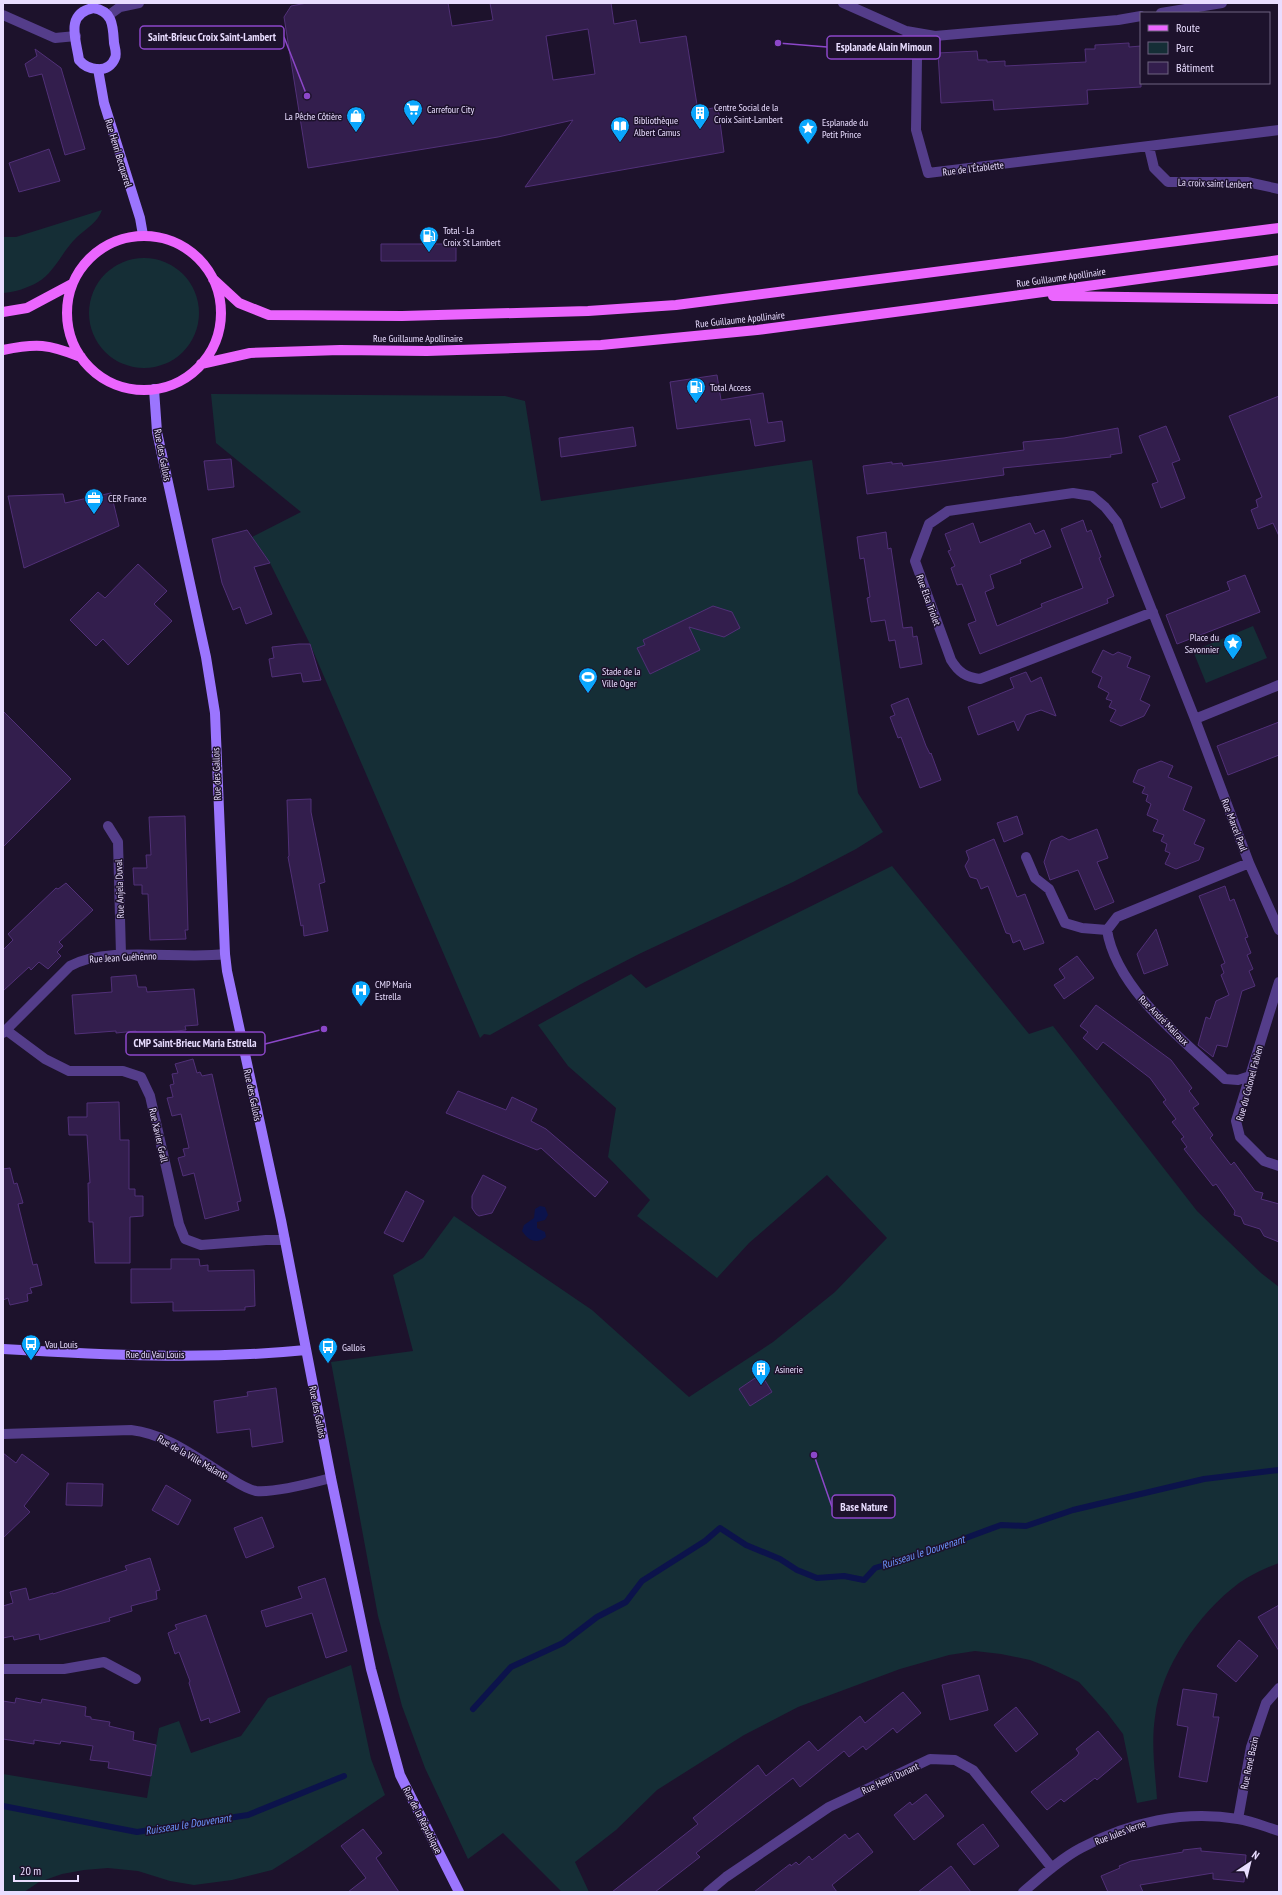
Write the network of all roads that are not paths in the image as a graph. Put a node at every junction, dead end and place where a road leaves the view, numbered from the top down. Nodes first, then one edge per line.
1 (138, 3) edge
2 (843, 3) edge
3 (1222, 3) edge
4 (86, 6) edge
5 (1167, 12) edge
6 (3, 15) edge
7 (109, 15) junction
8 (1140, 16) edge
9 (906, 31) junction
10 (76, 36) junction
11 (98, 69) junction
12 (1279, 130) edge
13 (1149, 147) junction
14 (1279, 190) edge
15 (1279, 228) edge
16 (143, 235) junction
17 (1279, 260) edge
18 (213, 279) junction
19 (72, 284) junction
20 (1020, 295) junction
21 (1279, 299) edge
22 (3, 312) edge
23 (3, 350) edge
24 (81, 357) junction
25 (201, 364) junction
26 (154, 389) junction
27 (1153, 612) junction
28 (1279, 685) edge
29 (1195, 719) junction
30 (108, 826) dead end
31 (1026, 857) dead end
32 (1249, 863) junction
33 (1107, 930) junction
34 (1279, 930) edge
35 (225, 954) junction
36 (121, 955) junction
37 (1279, 982) edge
38 (4, 1031) edge
39 (1250, 1076) junction
40 (1279, 1166) edge
41 (285, 1240) junction
42 (3, 1349) edge
43 (306, 1350) junction
44 (3, 1434) edge
45 (331, 1478) junction
46 (3, 1669) edge
47 (136, 1679) dead end
48 (1279, 1688) edge
49 (391, 1747) joint
50 (1238, 1819) junction
51 (1279, 1831) edge
52 (1052, 1868) junction
53 (459, 1892) edge
54 (708, 1892) edge
55 (1023, 1892) edge

1 - 7 street
2 - 9 street
3 - 5 street
4 - 7 main road
4 - 10 main road
6 - 10 street
7 - 11 main road
8 - 9 street
9 - 13 street, Rue de l'Établette
10 - 11 main road
11 - 16 main road, Rue Henri Becquerel
12 - 13 street, Rue de l'Établette
13 - 14 street, La croix saint Lenbert
15 - 18 main road, Rue Guillaume Apollinaire
16 - 18 main road
16 - 19 main road
17 - 20 main road, Rue Guillaume Apollinaire
18 - 25 main road
19 - 22 main road
19 - 24 main road
20 - 21 main road
20 - 25 main road, Rue Guillaume Apollinaire
23 - 24 main road
24 - 26 main road
25 - 26 main road
26 - 35 main road, Rue des Gallois
27 - 27 street, Rue Elsa Triolet
27 - 29 street, Rue Elsa Triolet
28 - 29 street
29 - 32 street, Rue Marcel Paul
30 - 36 street, Rue Anjela Duval
31 - 33 street
32 - 33 street
32 - 34 street, Rue Marcel Paul
33 - 39 street, Rue André Malraux
35 - 36 street, Rue Jean Guéhénno
35 - 41 main road, Rue des Gallois
36 - 38 street, Rue Jean Guéhénno
37 - 39 street, Rue du Colonel Fabien
38 - 41 street, Rue Xavier Grall
39 - 40 street, Rue du Colonel Fabien
41 - 43 main road, Rue des Gallois
42 - 43 main road, Rue du Vau Louis
43 - 45 main road, Rue des Gallois
44 - 45 street, Rue de la Ville Malante
45 - 49 main road, Rue des Gallois
46 - 47 street
48 - 50 street, Rue René Bazin
49 - 53 main road, Rue de la République
50 - 51 street, Rue Jules Verne
50 - 52 street, Rue Jules Verne
52 - 54 street, Rue Henri Dunant
52 - 55 street, Rue Jules Verne

